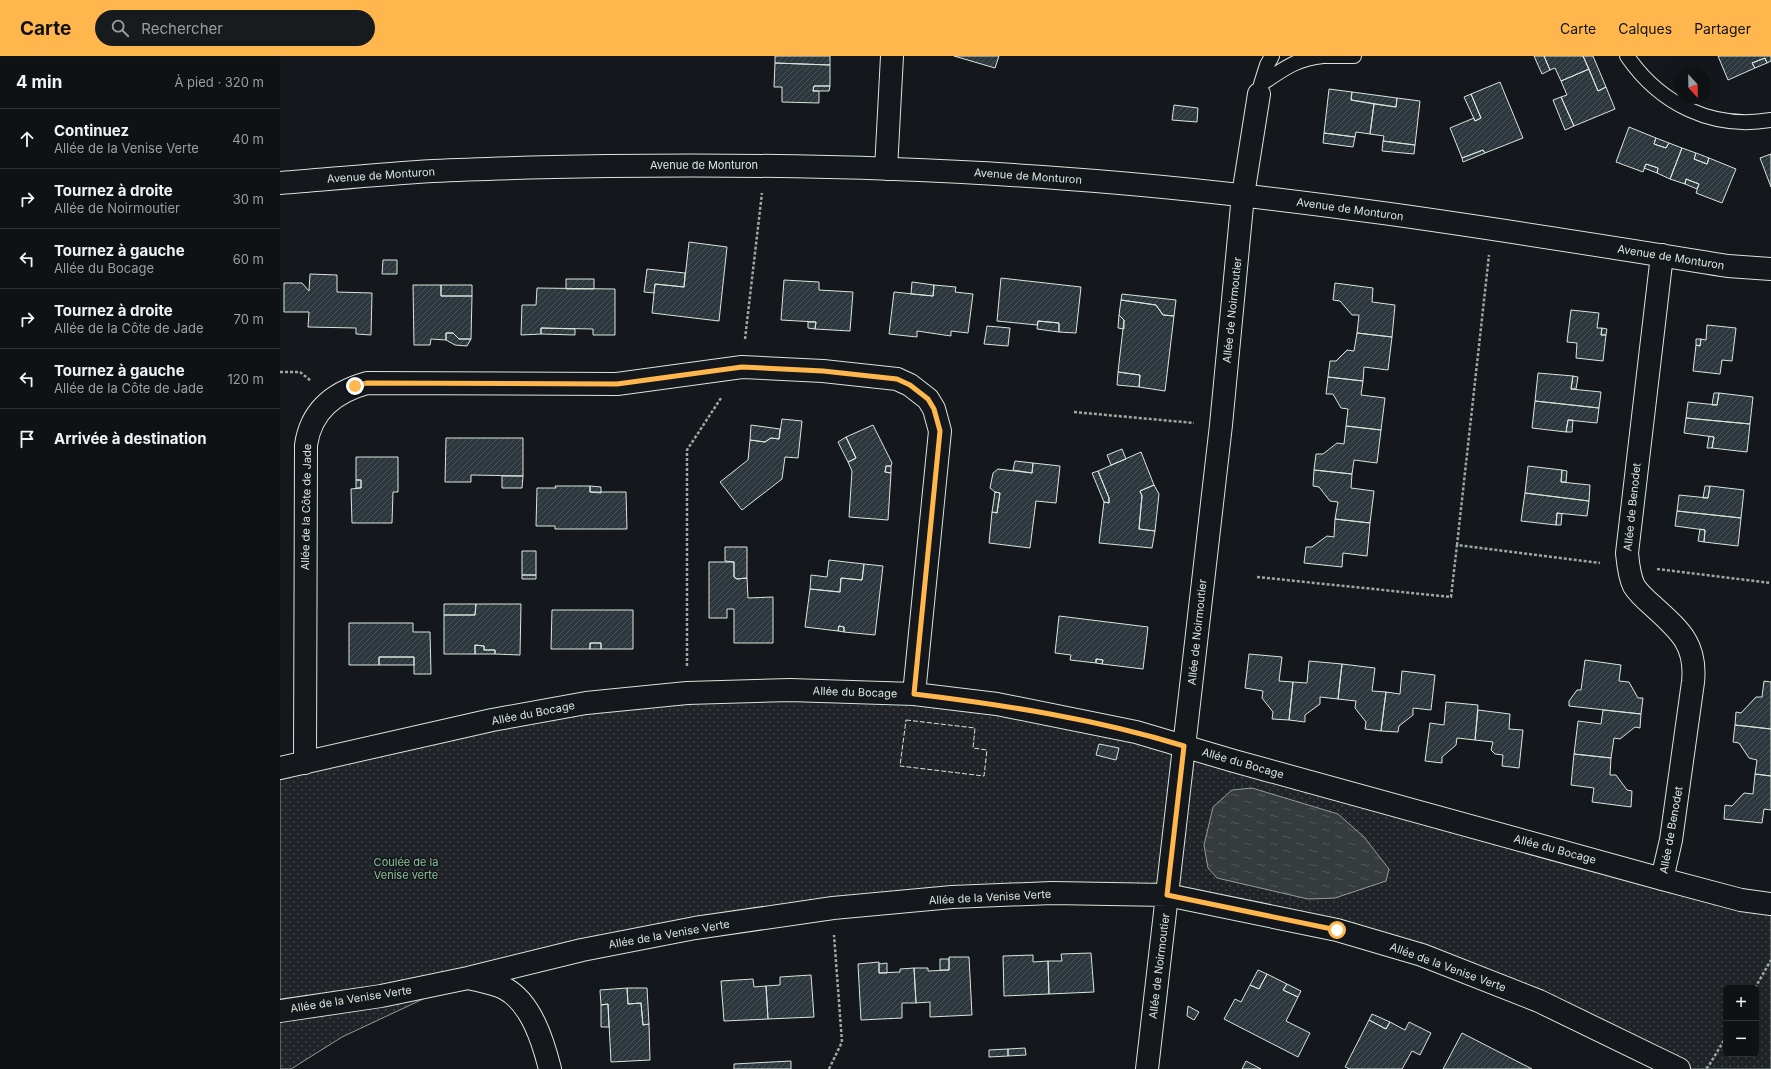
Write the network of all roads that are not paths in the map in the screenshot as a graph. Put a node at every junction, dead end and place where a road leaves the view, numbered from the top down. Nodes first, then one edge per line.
1 (892, 56) edge
2 (1272, 56) edge
3 (1325, 56) edge
4 (1354, 56) edge
5 (1627, 56) edge
6 (1260, 89) junction
7 (1771, 120) edge
8 (886, 169) junction
9 (280, 183) edge
10 (1243, 195) junction
11 (1662, 255) junction
12 (1771, 269) edge
13 (914, 694) junction
14 (1184, 746) junction
15 (305, 763) junction
16 (280, 768) edge
17 (1662, 879) junction
18 (1167, 895) junction
19 (1771, 904) edge
20 (468, 978) junction
21 (280, 1011) edge
22 (550, 1069) edge
23 (1147, 1069) edge
24 (1679, 1069) edge

1 - 8 street
2 - 6 lane
3 - 4 lane
3 - 6 lane
5 - 7 lane
6 - 10 street, Allée de Noirmoutier
8 - 9 street, Avenue de Monturon
8 - 10 street, Avenue de Monturon
10 - 11 street, Avenue de Monturon
10 - 14 street, Allée de Noirmoutier
11 - 12 street, Avenue de Monturon
11 - 17 street, Allée de Benodet
13 - 14 street, Allée du Bocage
13 - 15 street, Allée du Bocage
13 - 15 street, Allée de la Côte de Jade
14 - 17 street, Allée du Bocage
14 - 18 street, Allée de Noirmoutier
15 - 16 street, Allée du Bocage
17 - 19 street, Allée du Bocage
18 - 20 street, Allée de la Venise Verte
18 - 23 street, Allée de Noirmoutier
18 - 24 street, Allée de la Venise Verte
20 - 21 street, Allée de la Venise Verte
20 - 22 street

